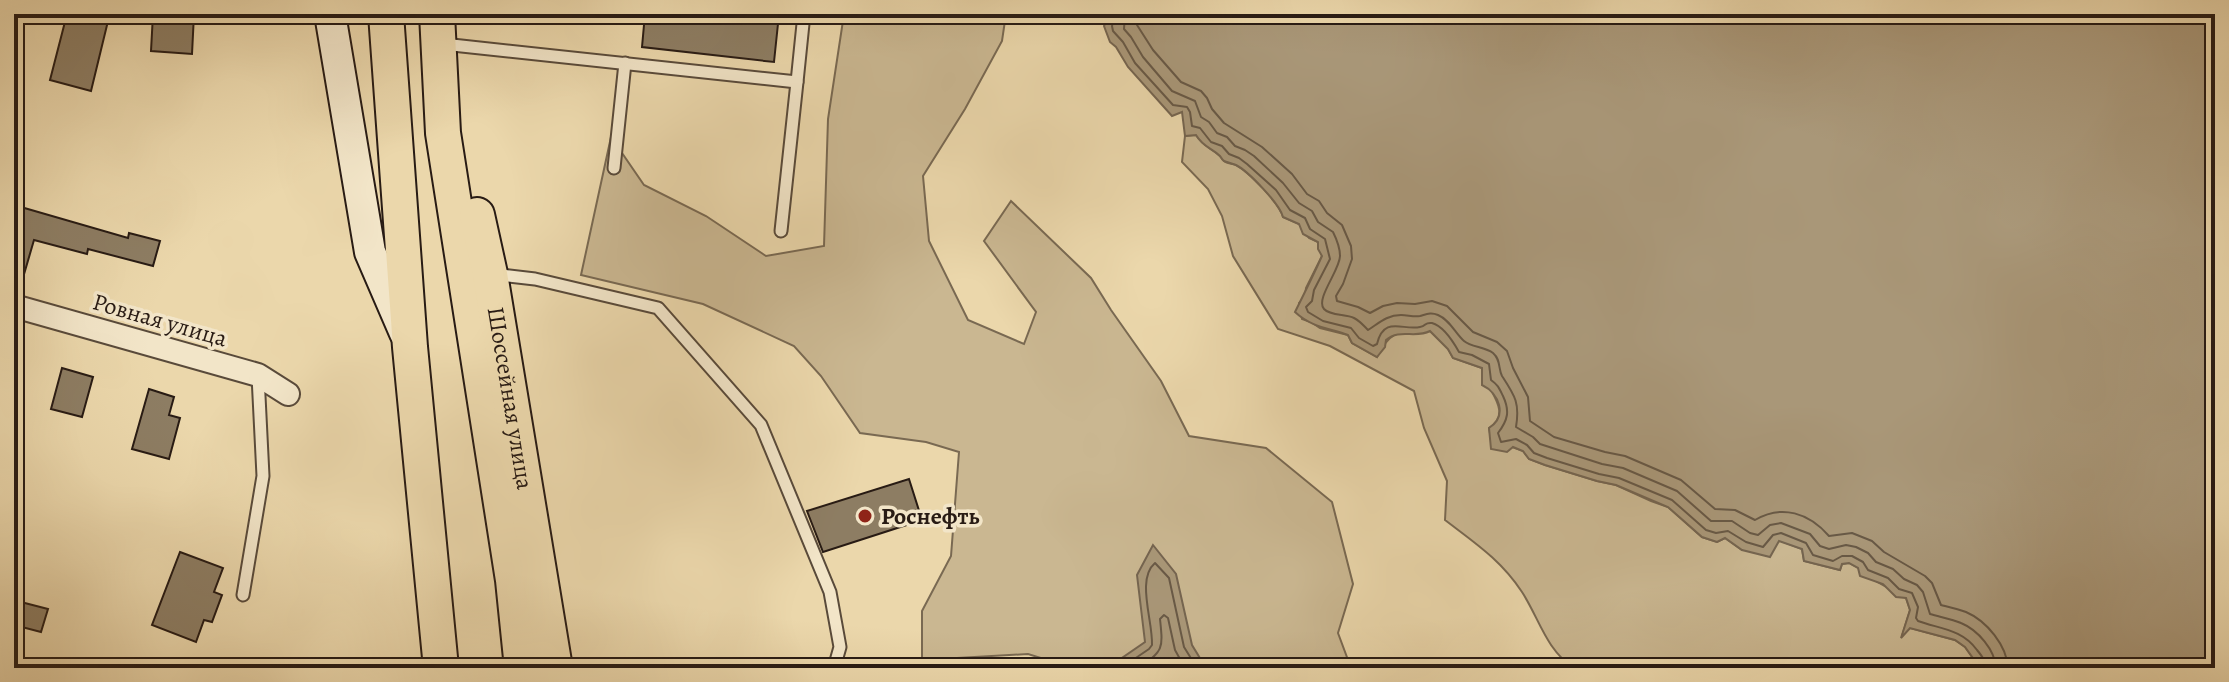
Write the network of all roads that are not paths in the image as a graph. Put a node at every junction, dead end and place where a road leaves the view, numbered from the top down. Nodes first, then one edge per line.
1 (330, 14) edge
2 (386, 14) edge
3 (804, 14) edge
4 (438, 29) edge
5 (625, 63) junction
6 (797, 82) junction
7 (443, 133) junction
8 (614, 168) dead end
9 (781, 231) dead end
10 (490, 274) junction
11 (14, 306) edge
12 (410, 347) junction
13 (258, 375) junction
14 (288, 394) dead end
15 (243, 595) dead end
16 (441, 668) edge
17 (522, 668) edge
18 (555, 668) edge
19 (834, 668) edge

1 - 12 main road
2 - 12 main road
3 - 6 lane
4 - 5 lane
4 - 7 main road, Шоссейная улица
5 - 6 lane
5 - 8 lane
6 - 9 lane
7 - 10 main road, Шоссейная улица
7 - 17 main road, Шоссейная улица
10 - 18 main road, Шоссейная улица
10 - 19 lane
11 - 13 street, Ровная улица
12 - 16 main road
13 - 14 street, Ровная улица
13 - 15 lane

